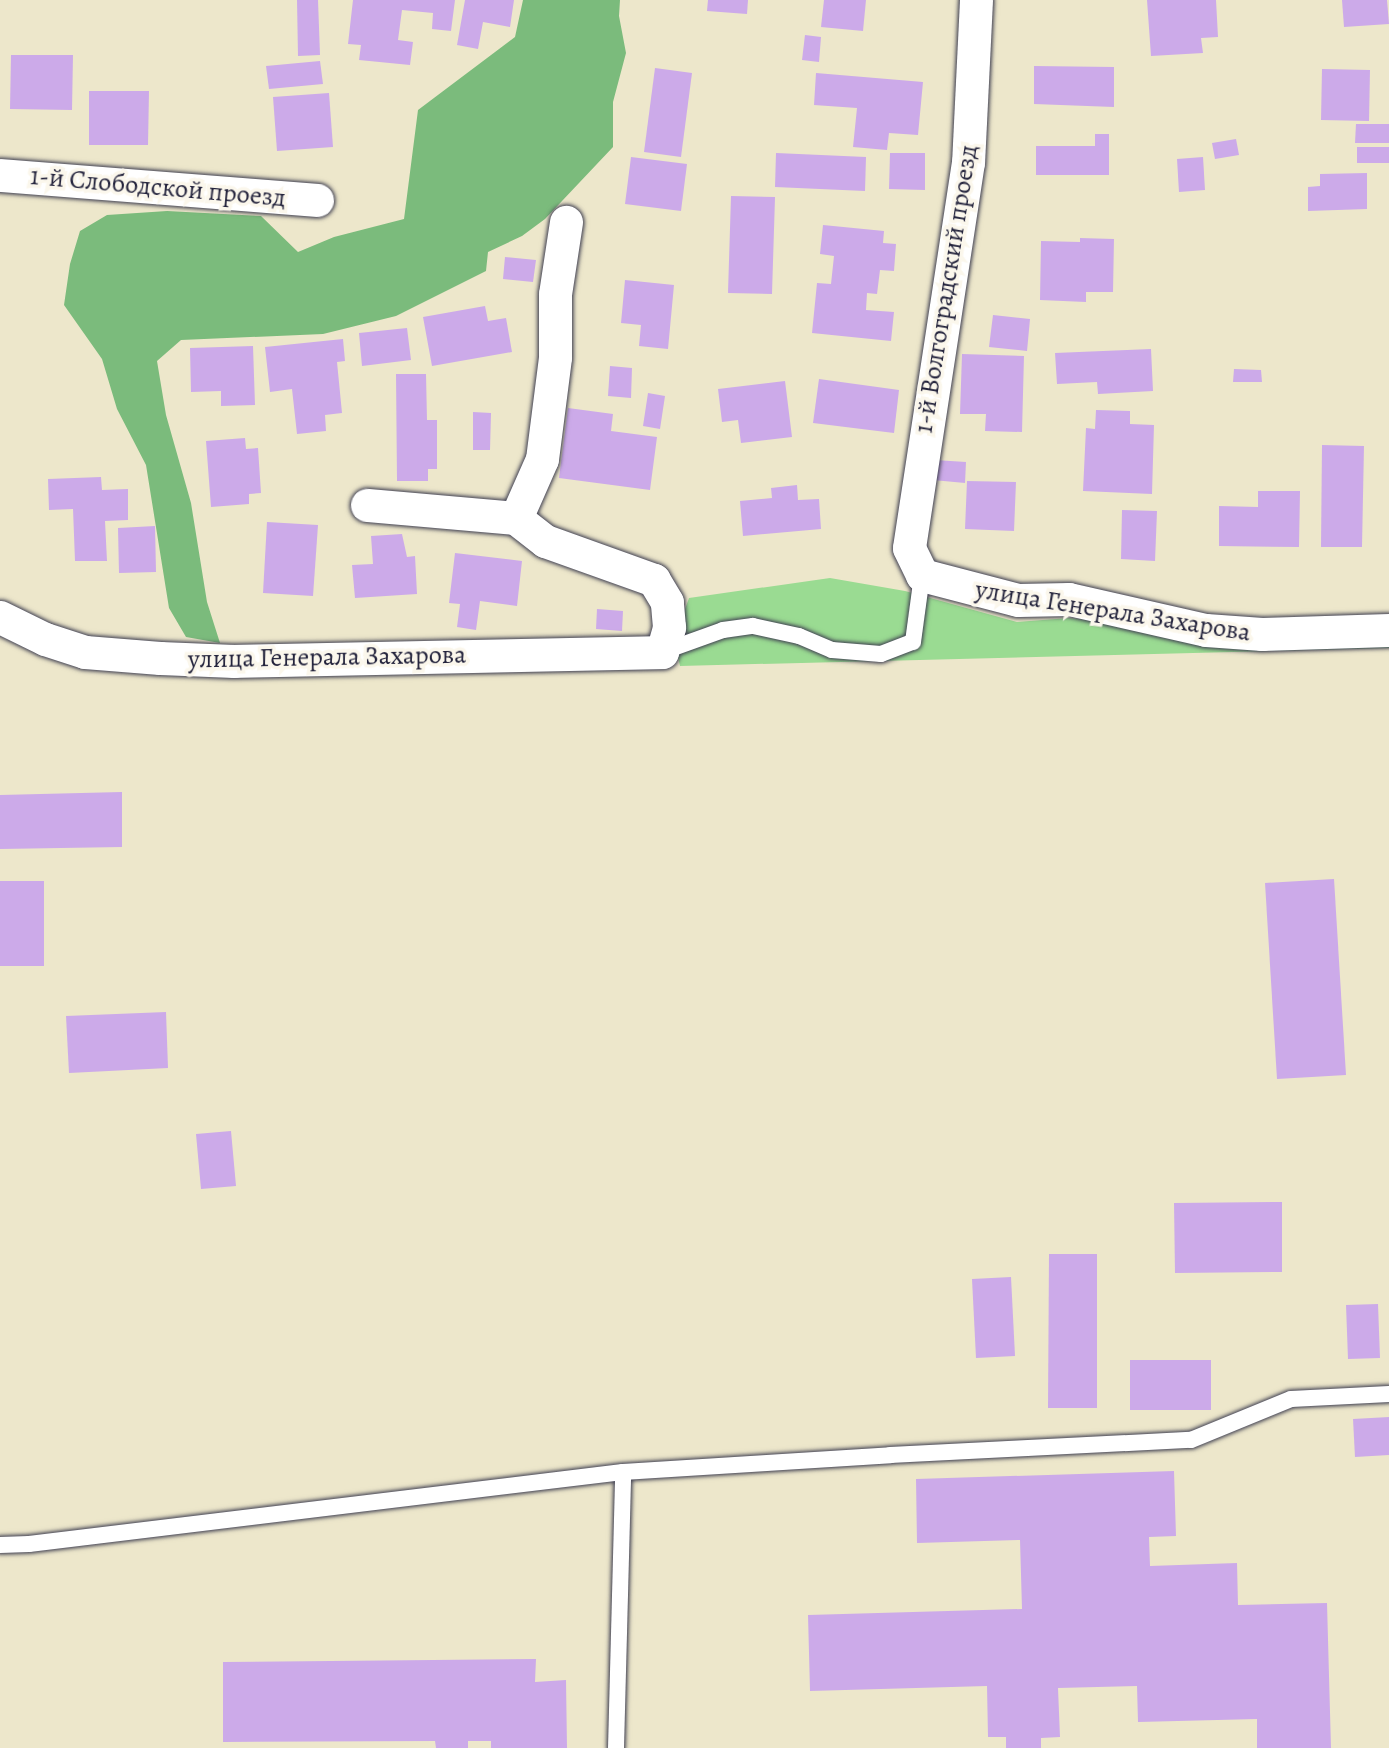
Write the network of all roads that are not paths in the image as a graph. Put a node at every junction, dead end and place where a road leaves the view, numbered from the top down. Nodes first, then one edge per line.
1 (976, 0) edge
2 (0, 175) edge
3 (317, 200) dead end
4 (566, 222) dead end
5 (367, 505) dead end
6 (516, 518) junction
7 (922, 575) junction
8 (0, 617) edge
9 (1389, 629) edge
10 (662, 652) junction
11 (1389, 1394) edge
12 (623, 1472) junction
13 (0, 1545) edge
14 (616, 1748) edge

1 - 7 street, 1-й Волгоградский проезд
2 - 3 street, 1-й Слободской проезд
4 - 6 street
5 - 6 street
6 - 10 street
7 - 9 street, улица Генерала Захарова
7 - 10 lane
8 - 10 street, улица Генерала Захарова
11 - 12 lane
12 - 13 lane
12 - 14 lane

